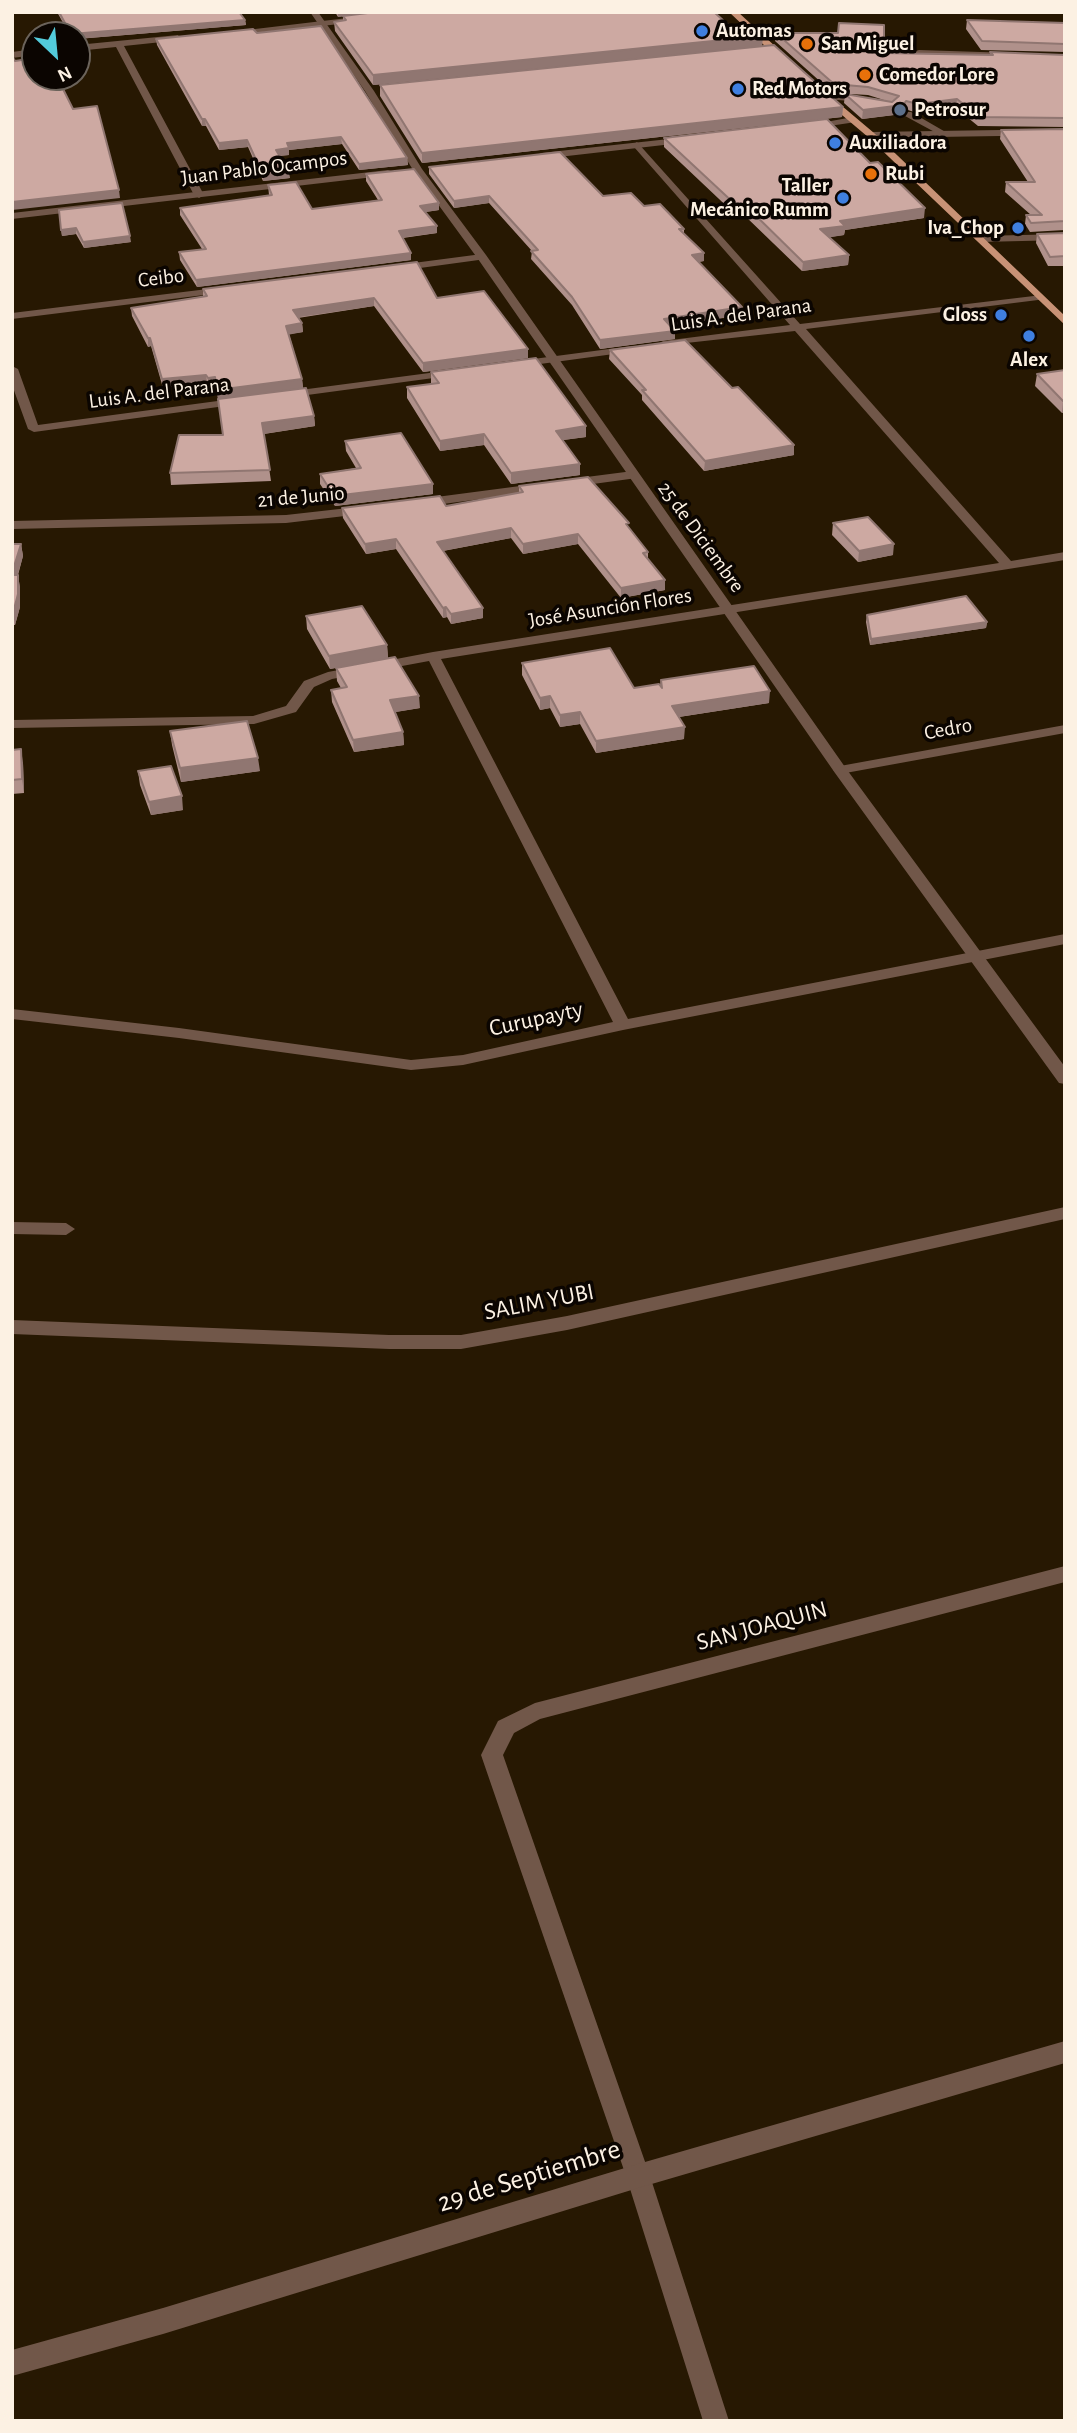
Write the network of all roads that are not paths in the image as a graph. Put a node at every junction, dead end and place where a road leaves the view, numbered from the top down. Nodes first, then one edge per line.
1 (733, 12) edge
2 (318, 18) edge
3 (362, 20) edge
4 (226, 33) edge
5 (186, 37) edge
6 (118, 43) junction
7 (91, 46) edge
8 (775, 50) junction
9 (761, 52) edge
10 (919, 53) edge
11 (1025, 57) edge
12 (795, 69) edge
13 (816, 87) edge
14 (826, 97) junction
15 (880, 103) edge
16 (908, 114) edge
17 (853, 120) junction
18 (798, 127) edge
19 (1065, 132) edge
20 (945, 134) junction
21 (871, 135) junction
22 (700, 138) edge
23 (637, 145) junction
24 (527, 158) edge
25 (425, 169) junction
26 (199, 195) junction
27 (12, 216) edge
28 (1065, 237) edge
29 (980, 239) junction
30 (482, 257) junction
31 (385, 270) edge
32 (233, 289) edge
33 (1038, 297) junction
34 (12, 316) edge
35 (1065, 322) edge
36 (795, 327) junction
37 (552, 360) junction
38 (500, 367) edge
39 (12, 369) edge
40 (461, 372) edge
41 (276, 397) edge
42 (249, 400) edge
43 (633, 475) junction
44 (564, 484) edge
45 (551, 486) edge
46 (413, 504) edge
47 (386, 507) edge
48 (12, 525) edge
49 (1065, 556) edge
50 (1007, 564) junction
51 (730, 611) junction
52 (433, 656) junction
53 (12, 724) edge
54 (1065, 729) edge
55 (840, 770) junction
56 (1065, 939) edge
57 (974, 955) junction
58 (12, 1014) edge
59 (623, 1026) junction
60 (1065, 1079) edge
61 (1065, 1213) edge
62 (12, 1228) edge
63 (66, 1229) dead end
64 (12, 1327) edge
65 (1065, 1574) edge
66 (1065, 2052) edge
67 (639, 2176) junction
68 (12, 2363) edge
69 (716, 2421) edge

1 - 8 main road
2 - 3 street
2 - 4 street
2 - 25 street, 25 de Diciembre
5 - 6 street
6 - 7 street
6 - 26 street
8 - 9 street
8 - 12 main road
10 - 11 street
13 - 14 main road
14 - 15 lane
14 - 17 main road
16 - 20 lane
17 - 18 street
17 - 21 main road
19 - 20 street
20 - 21 street
21 - 29 main road
22 - 23 street
23 - 24 street
23 - 36 street
25 - 26 street, Juan Pablo Ocampos
25 - 30 street, 25 de Diciembre
26 - 27 street, Juan Pablo Ocampos
28 - 29 street
29 - 33 main road
30 - 31 street
30 - 37 street, 25 de Diciembre
32 - 34 street, Ceibo
33 - 35 main road
33 - 36 street, Luis A. del Parana
36 - 37 street, Luis A. del Parana
36 - 50 street
37 - 38 street, Luis A. del Parana
37 - 43 street, 25 de Diciembre
39 - 42 street, Luis A. del Parana
40 - 41 street
43 - 44 street
43 - 51 street, 25 de Diciembre
45 - 46 street
47 - 48 street, 21 de Junio
49 - 50 street, José Asunción Flores
50 - 51 street, José Asunción Flores
51 - 52 street, José Asunción Flores
51 - 55 street, 25 de Diciembre
52 - 53 street, José Asunción Flores
52 - 59 street
54 - 55 street, Cedro
55 - 57 street, 25 de Diciembre
56 - 57 street, Curupayty
57 - 59 street, Curupayty
57 - 60 street, 25 de Diciembre
58 - 59 street, Curupayty
61 - 64 street, SALIM YUBI
62 - 63 street
65 - 67 street, SAN JOAQUIN
66 - 67 street, 29 de Septiembre
67 - 68 street, 29 de Septiembre
67 - 69 street

